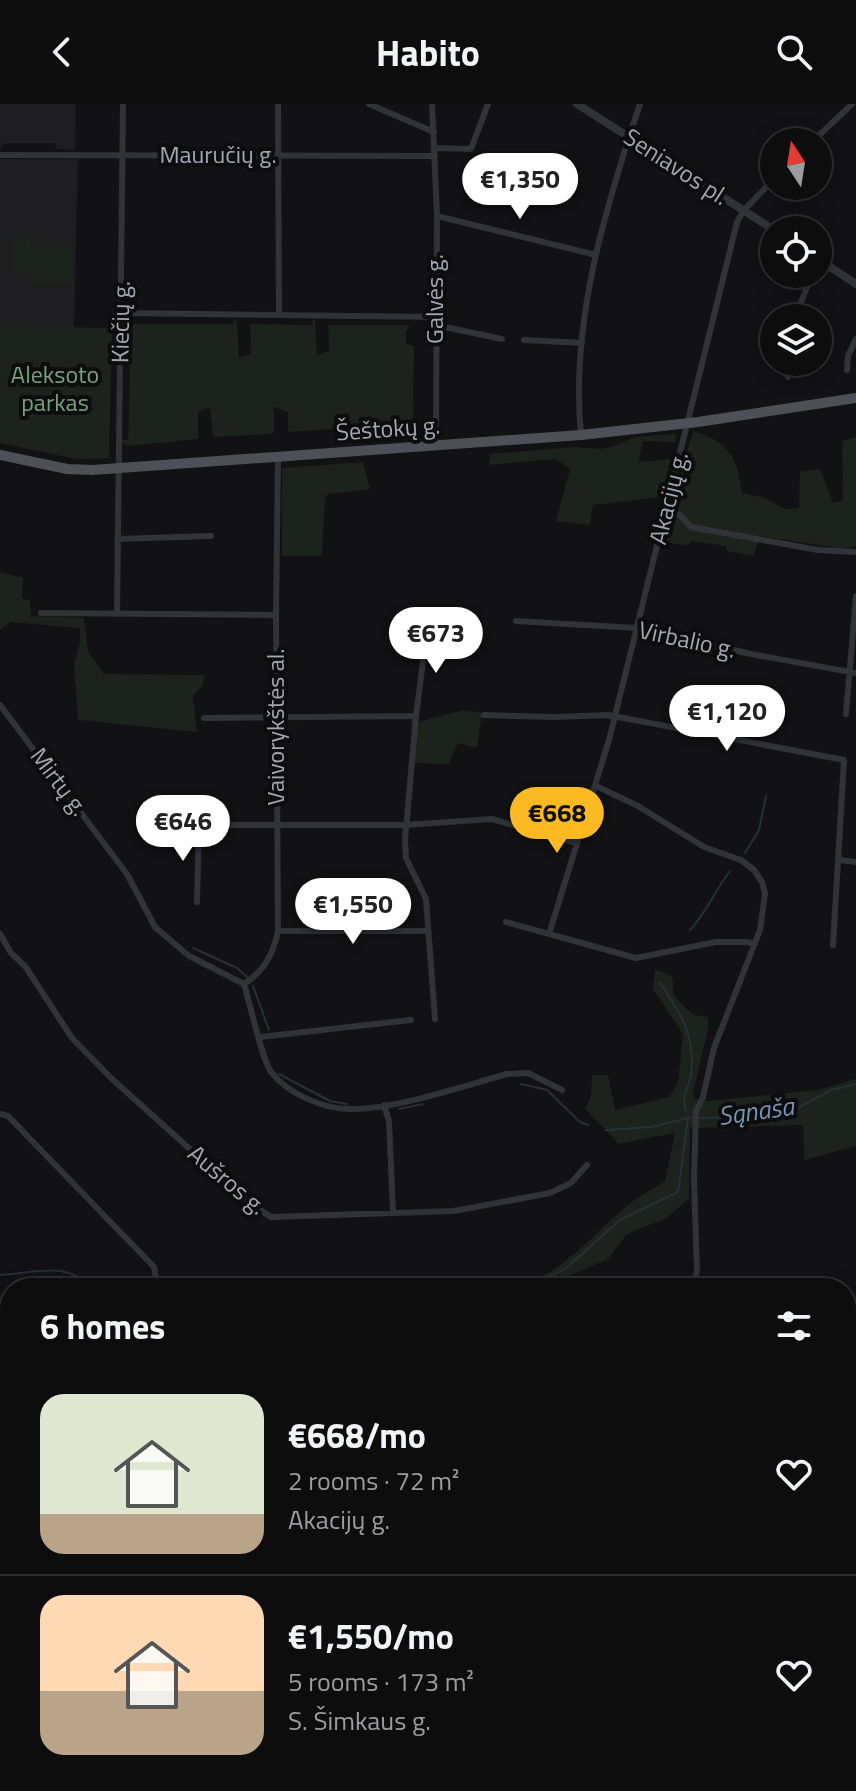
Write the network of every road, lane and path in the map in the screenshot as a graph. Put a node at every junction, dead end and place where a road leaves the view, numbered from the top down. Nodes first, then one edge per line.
1 (123, 104) edge
2 (278, 104) edge
3 (369, 104) edge
4 (432, 104) edge
5 (488, 104) edge
6 (577, 104) edge
7 (640, 104) edge
8 (852, 104) edge
9 (827, 128) edge
10 (434, 132) junction
11 (629, 136) junction
12 (435, 152) junction
13 (277, 154) junction
14 (0, 155) edge
15 (122, 155) junction
16 (760, 193) edge
17 (744, 210) junction
18 (437, 216) junction
19 (760, 221) edge
20 (596, 255) junction
21 (832, 269) edge
22 (856, 284) edge
23 (122, 313) junction
24 (279, 314) junction
25 (436, 321) junction
26 (502, 339) dead end
27 (856, 339) edge
28 (524, 340) dead end
29 (582, 343) junction
30 (847, 370) dead end
31 (856, 398) edge
32 (688, 423) junction
33 (581, 435) junction
34 (436, 446) junction
35 (0, 455) edge
36 (278, 457) junction
37 (117, 468) junction
38 (665, 511) junction
39 (211, 536) dead end
40 (117, 539) junction
41 (856, 552) edge
42 (856, 596) edge
43 (41, 613) dead end
44 (117, 614) junction
45 (276, 615) junction
46 (516, 621) dead end
47 (636, 628) junction
48 (427, 630) dead end
49 (853, 673) edge
50 (0, 705) edge
51 (846, 714) dead end
52 (484, 715) dead end
53 (416, 716) junction
54 (615, 717) junction
55 (204, 718) dead end
56 (277, 718) junction
57 (596, 786) junction
58 (277, 825) junction
59 (405, 825) junction
60 (576, 843) junction
61 (840, 860) junction
62 (856, 862) edge
63 (197, 902) dead end
64 (506, 922) dead end
65 (278, 931) junction
66 (427, 931) junction
67 (0, 934) edge
68 (549, 934) junction
69 (755, 944) junction
70 (833, 945) dead end
71 (244, 984) junction
72 (435, 1019) dead end
73 (411, 1020) dead end
74 (260, 1037) junction
75 (562, 1090) dead end
76 (384, 1105) junction
77 (0, 1114) edge
78 (587, 1165) dead end
79 (393, 1212) junction
80 (156, 1278) edge
81 (695, 1278) edge

1 - 15 street, Kiečių g.
2 - 13 street
3 - 10 street
4 - 10 street, Galvės g.
5 - 12 street, Mauručių g.
6 - 11 street, Seniavos pl.
7 - 11 street
8 - 9 street
10 - 12 street, Galvės g.
11 - 17 street, Seniavos pl.
11 - 20 street
12 - 13 street, Mauručių g.
12 - 18 street, Galvės g.
13 - 15 street, Mauručių g.
13 - 24 street
14 - 15 street, Mauručių g.
15 - 23 street, Kiečių g.
16 - 17 street
17 - 19 street, Seniavos pl.
17 - 32 street, Akacijų g.
18 - 20 street
18 - 25 street, Galvės g.
20 - 29 street
21 - 22 street
23 - 24 street
23 - 37 street, Kiečių g.
24 - 25 street
25 - 26 street
25 - 34 street, Galvės g.
27 - 30 street
28 - 29 street
29 - 33 street
31 - 32 main road, Šeštokų g.
32 - 33 main road, Šeštokų g.
32 - 38 street, Akacijų g.
33 - 34 main road, Šeštokų g.
34 - 36 main road, Šeštokų g.
35 - 37 main road, Šeštokų g.
36 - 37 main road, Šeštokų g.
36 - 45 street, Vaivorykštės al.
37 - 40 street, Kiečių g.
38 - 41 street
38 - 47 street, Akacijų g.
39 - 40 street
40 - 44 street, Kiečių g.
42 - 49 street
43 - 44 street
44 - 45 street
45 - 56 street, Vaivorykštės al.
46 - 47 street, Virbalio g.
47 - 49 street, Virbalio g.
47 - 54 street, Akacijų g.
48 - 53 street
49 - 51 street
50 - 71 street, Mirtų g.
52 - 54 street
53 - 56 street
53 - 59 street
54 - 57 street, Akacijų g.
54 - 61 street
55 - 56 street
56 - 58 street, Vaivorykštės al.
57 - 60 street, Akacijų g.
57 - 69 street
58 - 59 street
58 - 63 street
58 - 65 street, Vaivorykštės al.
59 - 60 street
59 - 66 street
60 - 68 street, Akacijų g.
61 - 62 street
61 - 70 street
64 - 68 street
65 - 66 street
65 - 71 street, Vaivorykštės al.
66 - 72 street
67 - 79 street, Aušros g.
68 - 69 street
69 - 81 street
71 - 74 street
73 - 74 street
74 - 76 street
75 - 76 street
76 - 79 street
77 - 80 street
78 - 79 street, Aušros g.

